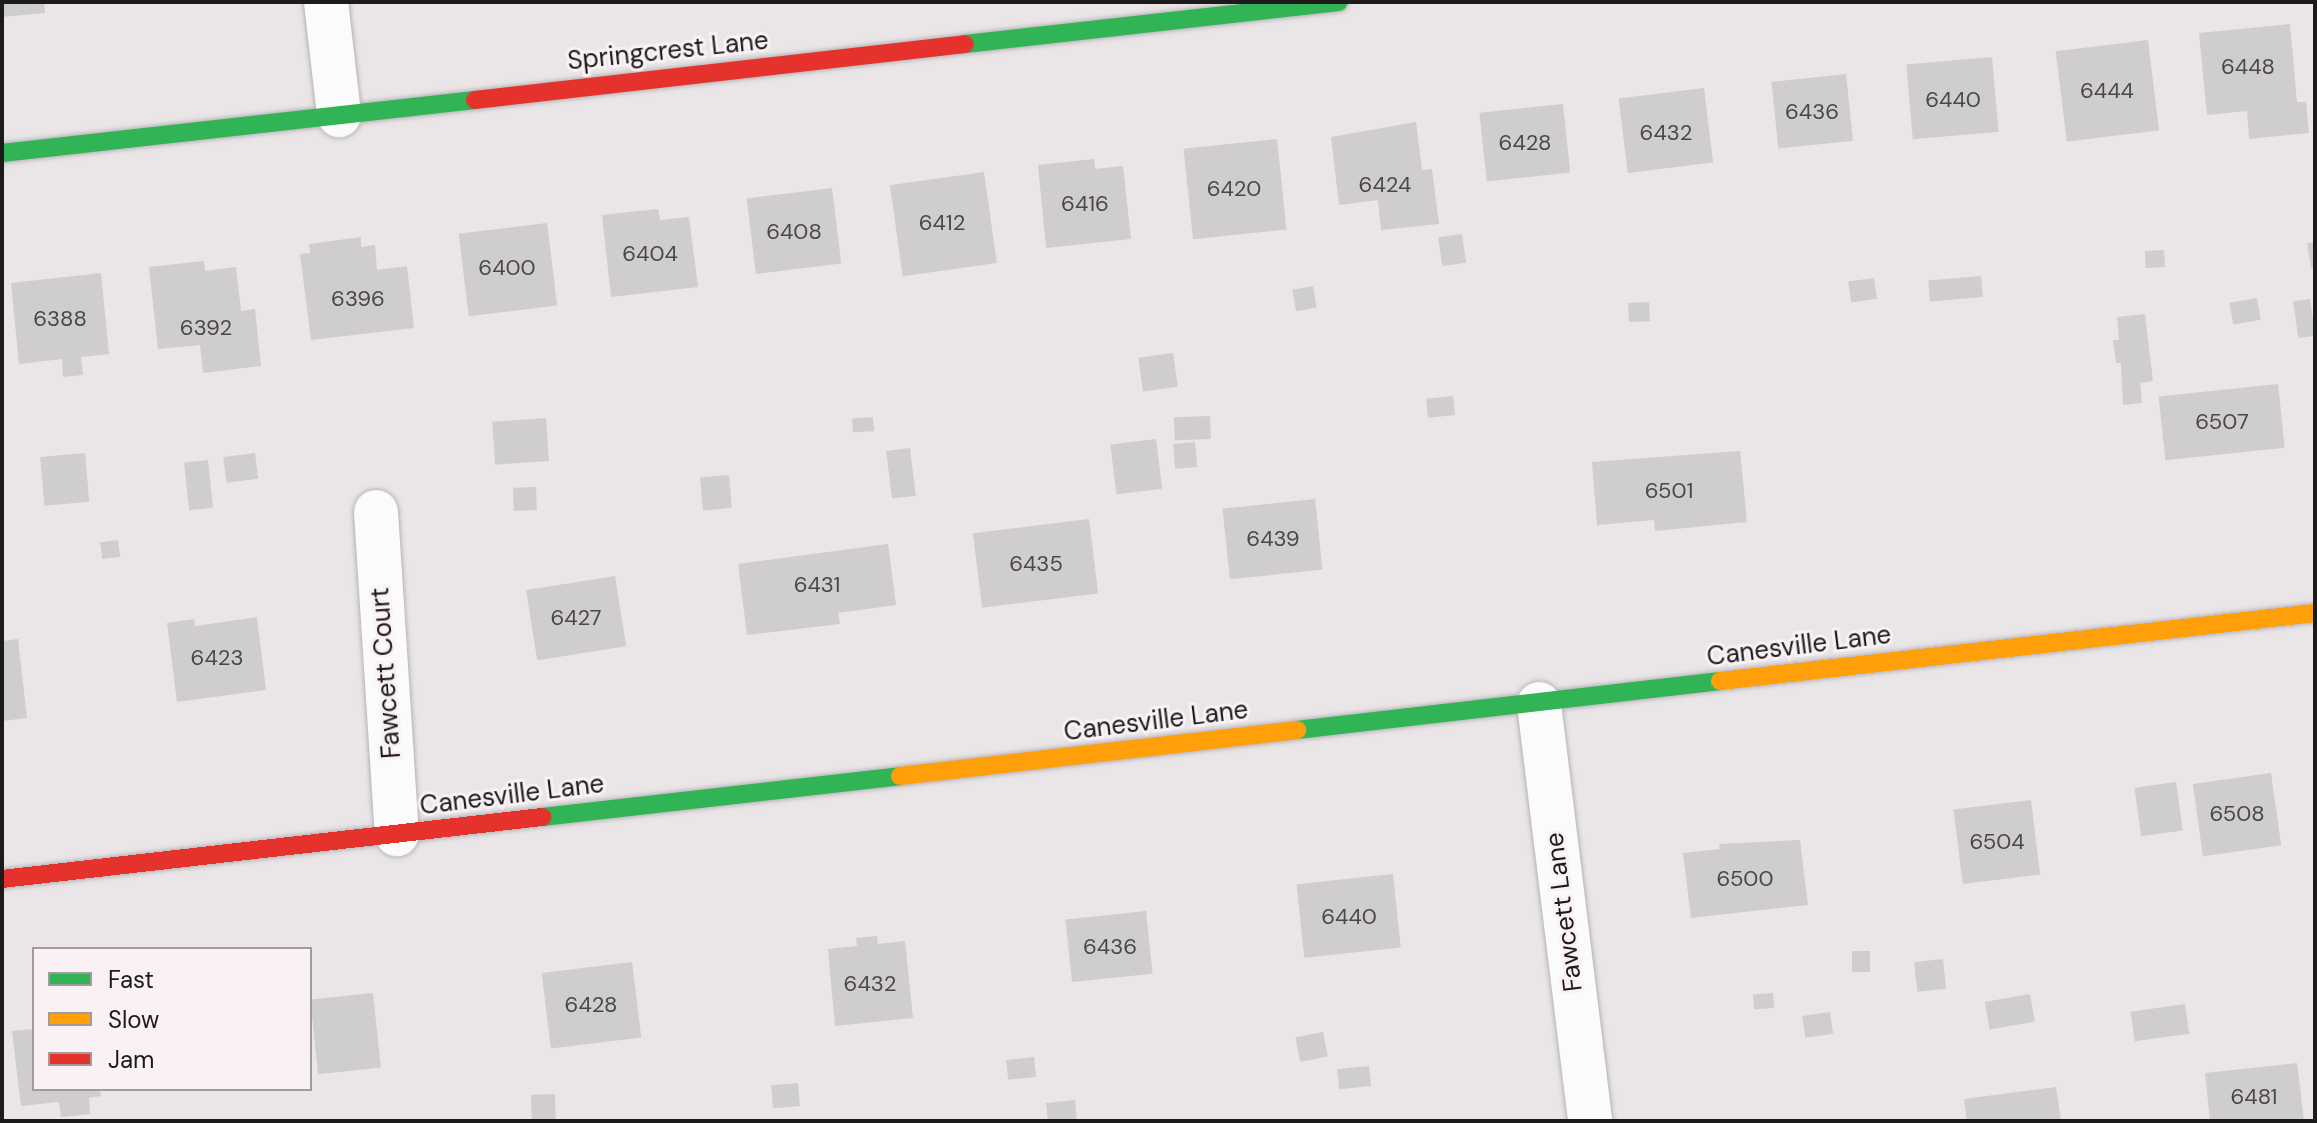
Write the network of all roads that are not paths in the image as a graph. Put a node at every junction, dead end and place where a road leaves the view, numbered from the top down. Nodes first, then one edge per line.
1 (326, 2) edge
2 (1339, 2) edge
3 (339, 115) junction
4 (2, 153) edge
5 (376, 512) dead end
6 (2315, 613) edge
7 (1539, 704) junction
8 (397, 834) junction
9 (2, 879) edge
10 (1590, 1121) edge

1 - 3 street
2 - 3 street, Springcrest Lane
3 - 4 street, Springcrest Lane
5 - 8 street, Fawcett Court
6 - 7 street, Canesville Lane
7 - 8 street, Canesville Lane
7 - 10 street, Fawcett Lane
8 - 9 street, Canesville Lane

